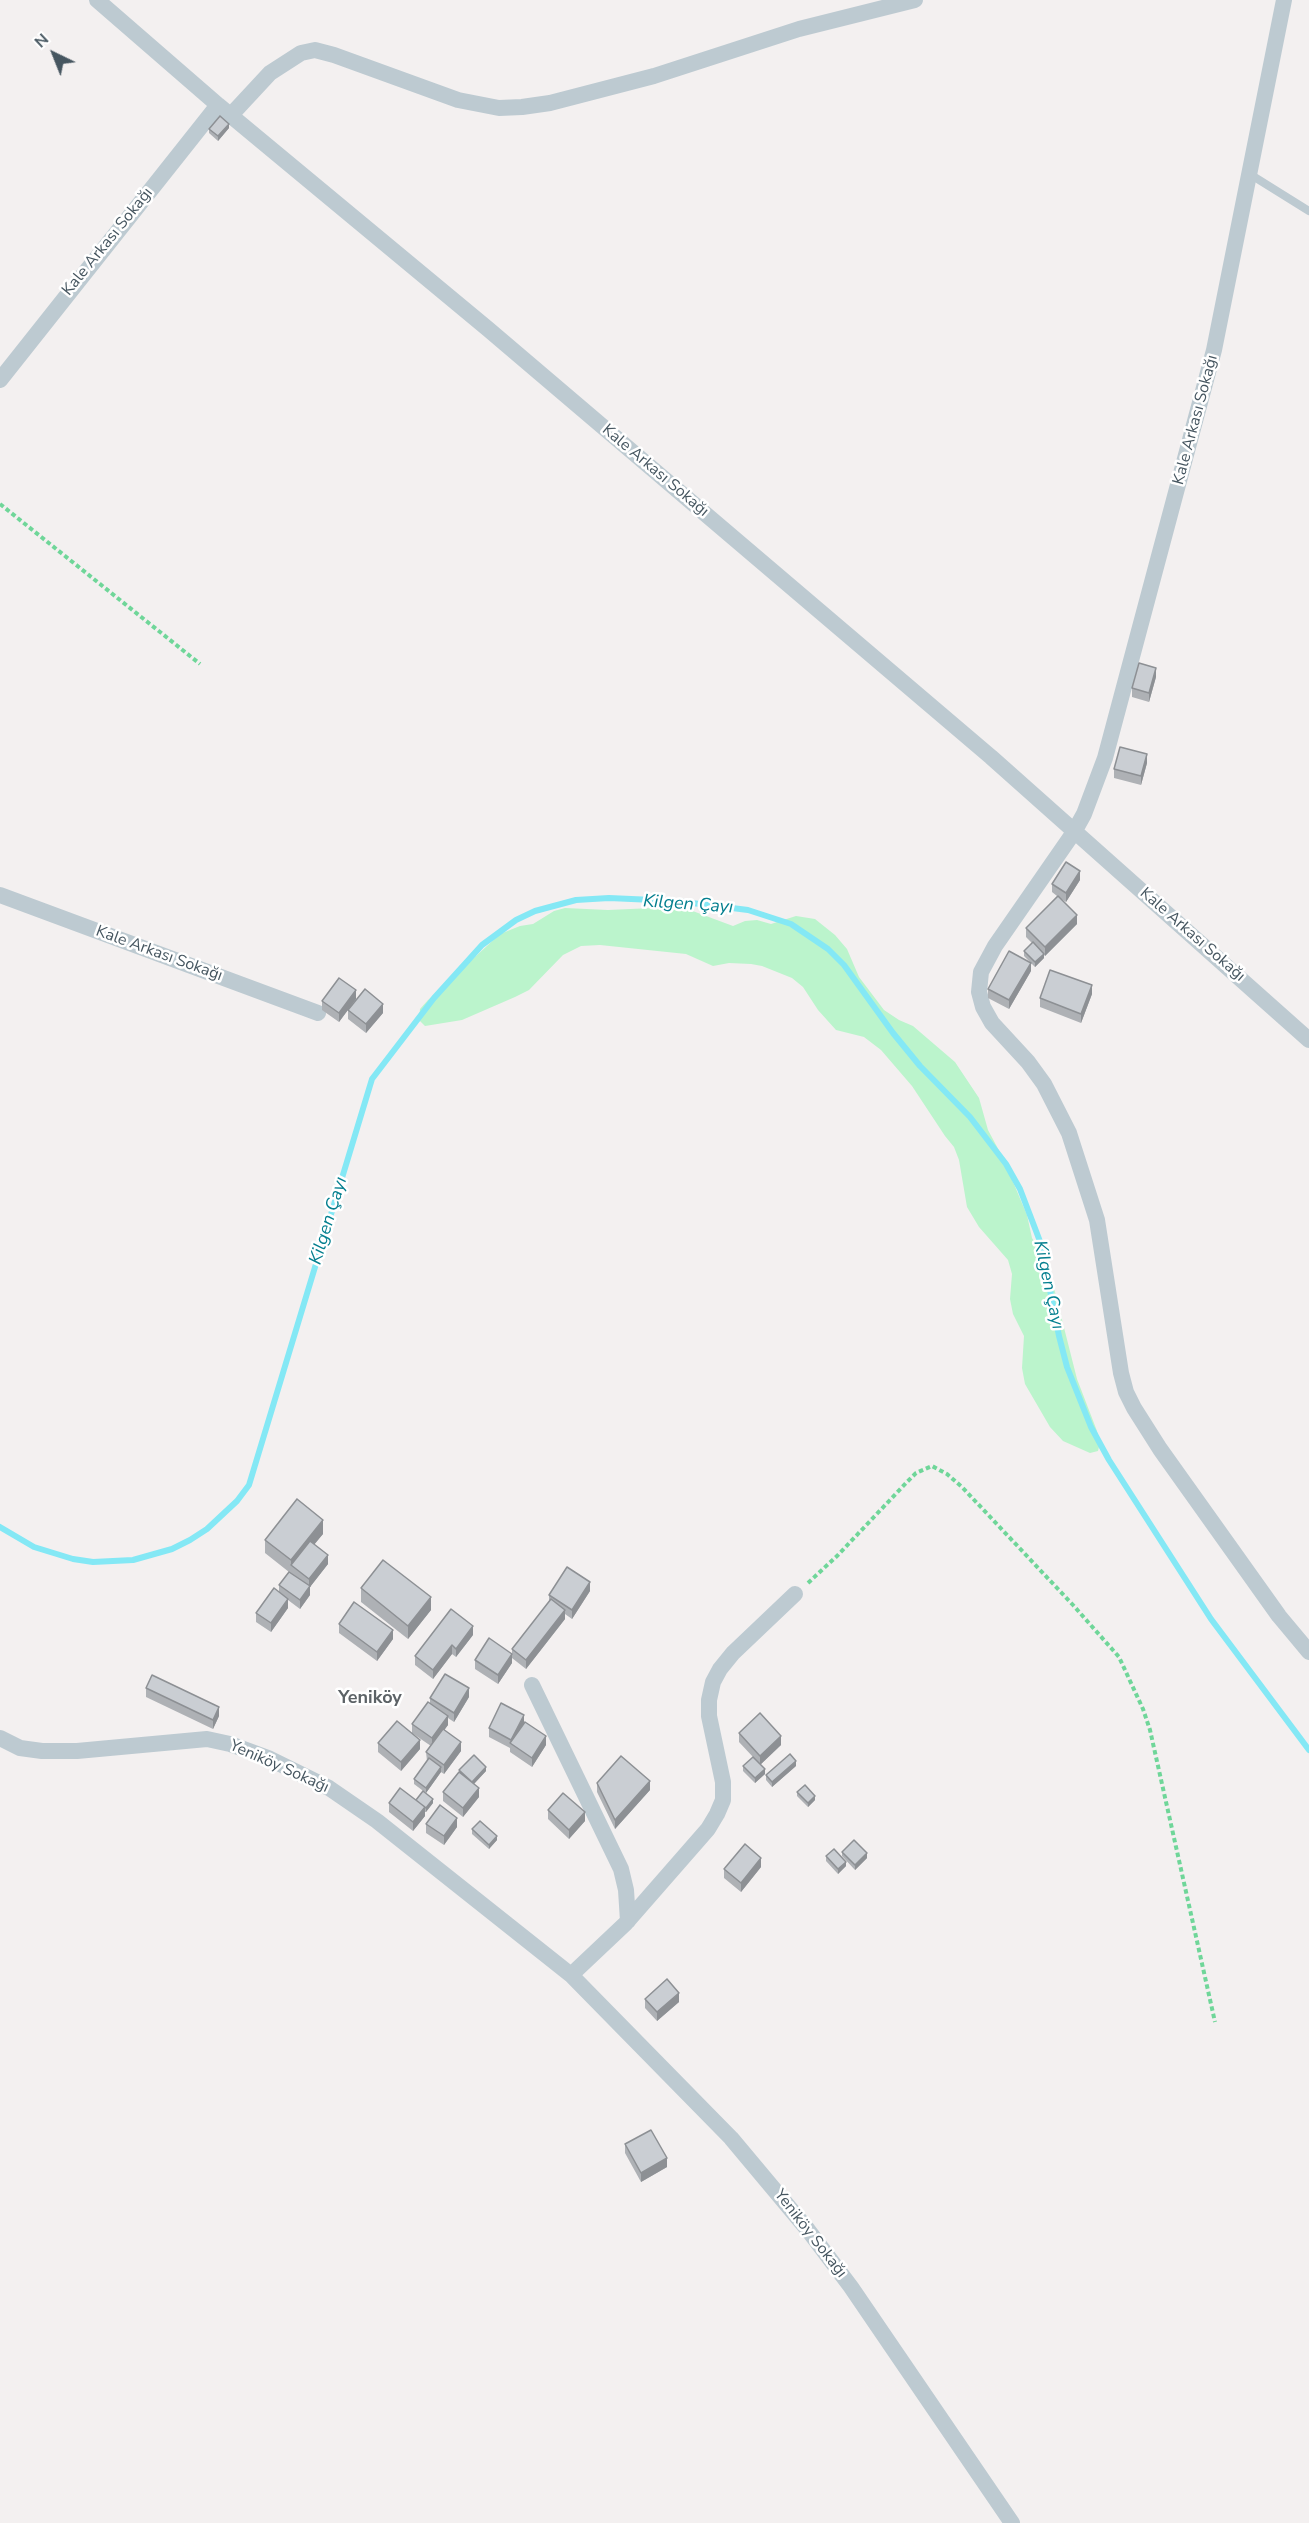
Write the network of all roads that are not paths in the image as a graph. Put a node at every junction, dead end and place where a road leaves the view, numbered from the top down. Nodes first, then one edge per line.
1 (97, 0) edge
2 (915, 0) edge
3 (1284, 0) edge
4 (225, 110) junction
5 (1248, 173) junction
6 (1309, 211) edge
7 (0, 380) edge
8 (1074, 832) junction
9 (0, 895) edge
10 (318, 1013) dead end
11 (1309, 1040) edge
12 (795, 1594) road end
13 (1309, 1652) edge
14 (532, 1685) dead end
15 (0, 1738) edge
16 (628, 1921) junction
17 (571, 1975) junction
18 (1012, 2523) edge

1 - 4 street, Kale Arkası Sokağı
2 - 4 street, Kale Arkası Sokağı
3 - 5 street, Kale Arkası Sokağı
4 - 7 street, Kale Arkası Sokağı
4 - 8 street, Kale Arkası Sokağı
5 - 6 lane
5 - 8 street, Kale Arkası Sokağı
8 - 11 street, Kale Arkası Sokağı
8 - 13 street
9 - 10 street, Kale Arkası Sokağı
12 - 16 street
14 - 16 street
15 - 17 street, Yeniköy Sokağı
16 - 17 street
17 - 18 street, Yeniköy Sokağı

